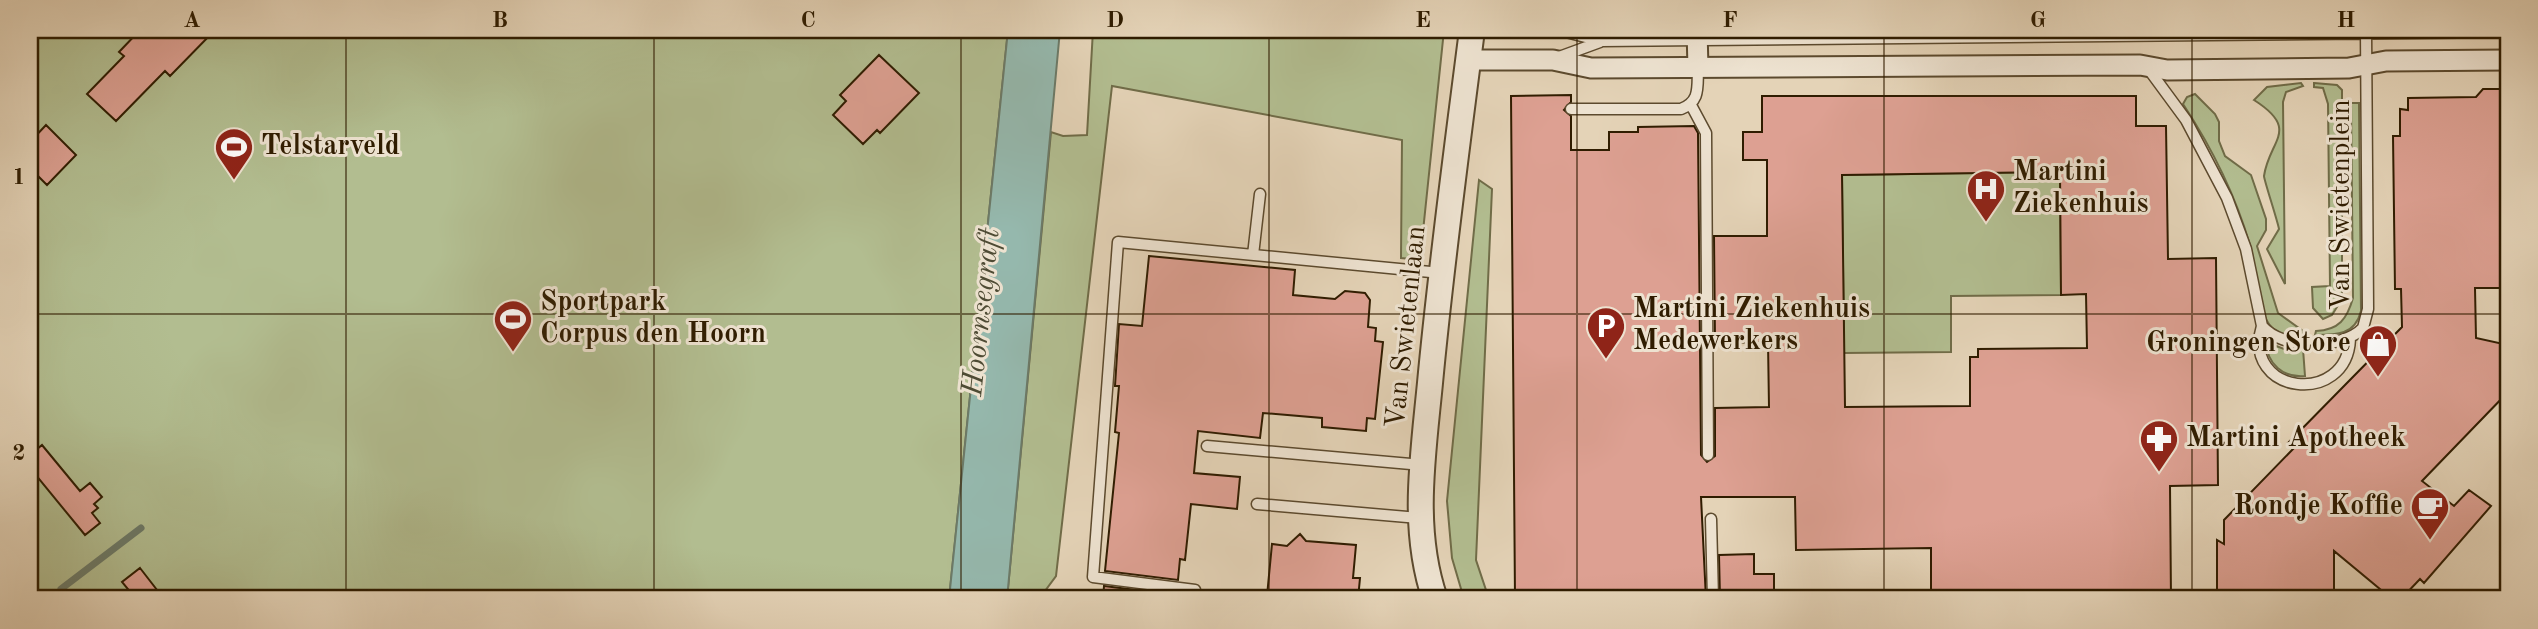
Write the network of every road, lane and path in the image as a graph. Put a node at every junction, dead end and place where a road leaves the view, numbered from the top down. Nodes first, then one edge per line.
1 (1472, 30) edge
2 (1558, 30) edge
3 (2366, 32) edge
4 (2508, 32) edge
5 (1698, 35) edge
6 (1601, 41) junction
7 (1468, 60) junction
8 (1553, 60) junction
9 (2506, 62) edge
10 (2366, 65) junction
11 (2147, 66) junction
12 (1698, 68) junction
13 (1691, 105) junction
14 (1571, 109) dead end
15 (1260, 194) dead end
16 (1253, 255) junction
17 (1442, 273) junction
18 (2262, 326) junction
19 (2350, 339) junction
20 (1207, 446) dead end
21 (1708, 455) dead end
22 (1423, 465) junction
23 (1257, 504) dead end
24 (1420, 518) junction
25 (1711, 519) dead end
26 (1195, 590) dead end
27 (1435, 599) edge
28 (1713, 599) edge

1 - 7 street, Van Swietenlaan
2 - 6 lane
3 - 4 lane
3 - 5 lane
3 - 10 lane, Van Swietenplein
5 - 6 lane
5 - 12 street
6 - 8 lane
7 - 8 street
7 - 17 street, Van Swietenlaan
8 - 12 street
9 - 10 street
10 - 11 street
10 - 19 lane, Van Swietenplein
11 - 12 street
11 - 18 lane, Van Swietenplein
12 - 13 lane
13 - 14 lane
13 - 21 lane
15 - 16 lane
16 - 17 lane
16 - 26 lane
17 - 22 street, Van Swietenlaan
18 - 19 lane, Van Swietenplein
18 - 19 lane, Van Swietenplein
20 - 22 lane
22 - 24 street, Van Swietenlaan
23 - 24 lane
24 - 27 street, Van Swietenlaan
25 - 28 lane

